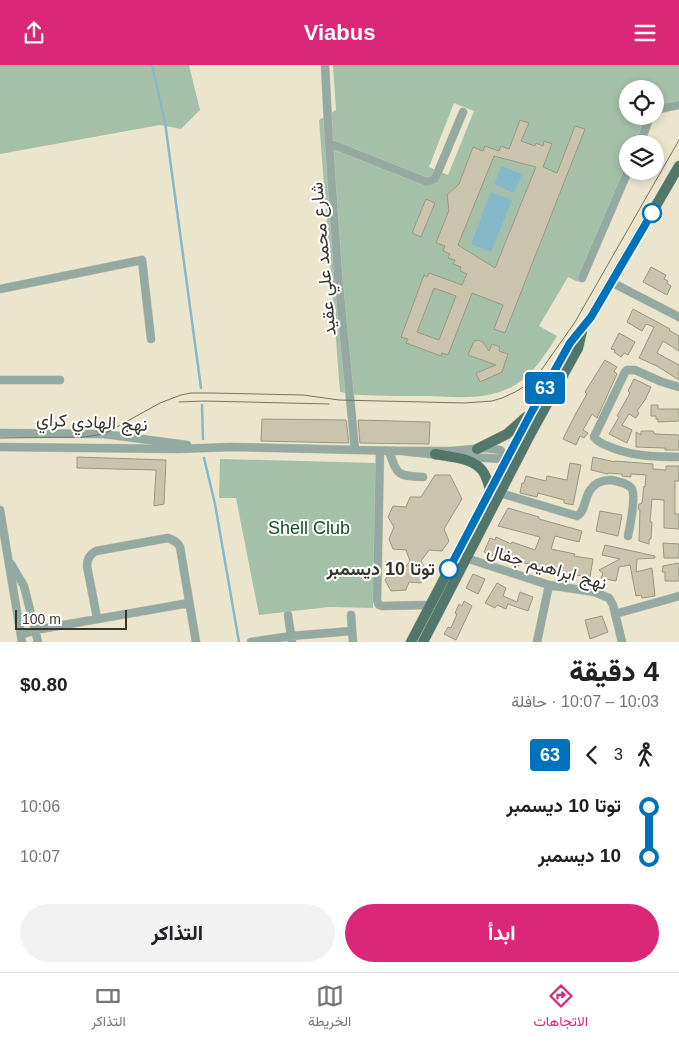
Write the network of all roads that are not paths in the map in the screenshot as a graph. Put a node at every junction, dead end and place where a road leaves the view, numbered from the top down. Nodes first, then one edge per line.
1 (325, 65) edge
2 (679, 105) edge
3 (664, 108) edge
4 (463, 112) dead end
5 (329, 143) junction
6 (678, 171) edge
7 (624, 180) edge
8 (582, 278) dead end
9 (611, 282) junction
10 (0, 289) edge
11 (679, 317) edge
12 (582, 328) junction
13 (151, 339) dead end
14 (0, 379) edge
15 (60, 380) dead end
16 (679, 387) edge
17 (531, 413) junction
18 (0, 433) edge
19 (0, 447) edge
20 (211, 448) junction
21 (477, 449) junction
22 (355, 450) junction
23 (384, 451) junction
24 (401, 451) junction
25 (435, 454) junction
26 (679, 457) edge
27 (506, 459) junction
28 (518, 459) junction
29 (511, 472) junction
30 (423, 477) dead end
31 (495, 491) junction
32 (0, 510) edge
33 (628, 536) dead end
34 (461, 557) junction
35 (9, 561) junction
36 (549, 585) junction
37 (679, 596) edge
38 (189, 603) junction
39 (430, 605) junction
40 (615, 614) junction
41 (288, 615) dead end
42 (351, 615) dead end
43 (97, 618) junction
44 (35, 630) junction
45 (352, 631) junction
46 (21, 639) edge
47 (291, 639) edge
48 (38, 642) edge
49 (196, 642) edge
50 (251, 642) edge
51 (353, 642) edge
52 (411, 642) edge
53 (423, 642) edge
54 (536, 642) edge
55 (622, 642) edge

1 - 5 street, شارع محمد علي عقيد
2 - 3 street
4 - 5 street
5 - 22 street, شارع محمد علي عقيد
6 - 9 main road
7 - 8 street
9 - 11 street
9 - 12 main road
10 - 13 street
12 - 17 main road
12 - 28 main road
14 - 15 street
16 - 26 street
17 - 21 main road
17 - 27 main road
18 - 20 street, نهج الهادي كراي
19 - 20 street, نهج الهادي كراي
20 - 22 street, نهج الهادي كراي
21 - 24 street, نهج الهادي كراي
21 - 27 street, نهج الهادي كراي
22 - 23 street, نهج الهادي كراي
23 - 24 street, نهج الهادي كراي
23 - 30 street
23 - 39 street
24 - 25 street, نهج الهادي كراي
25 - 27 street, نهج الهادي كراي
25 - 31 main road
27 - 28 main road
27 - 29 main road
27 - 31 main road
28 - 29 main road
29 - 31 main road
31 - 33 street
31 - 34 main road
32 - 35 street
34 - 36 street, نهج ابراهيم جفال
34 - 39 main road
34 - 53 main road
35 - 44 street
35 - 46 street
36 - 40 street, نهج ابراهيم جفال
36 - 54 street
37 - 40 street, نهج ابراهيم جفال
38 - 43 street
38 - 43 street
38 - 49 street
39 - 52 main road
40 - 55 street
41 - 47 street
42 - 45 street
43 - 44 street
44 - 46 street
44 - 48 street
45 - 47 street
45 - 51 street
47 - 50 street

